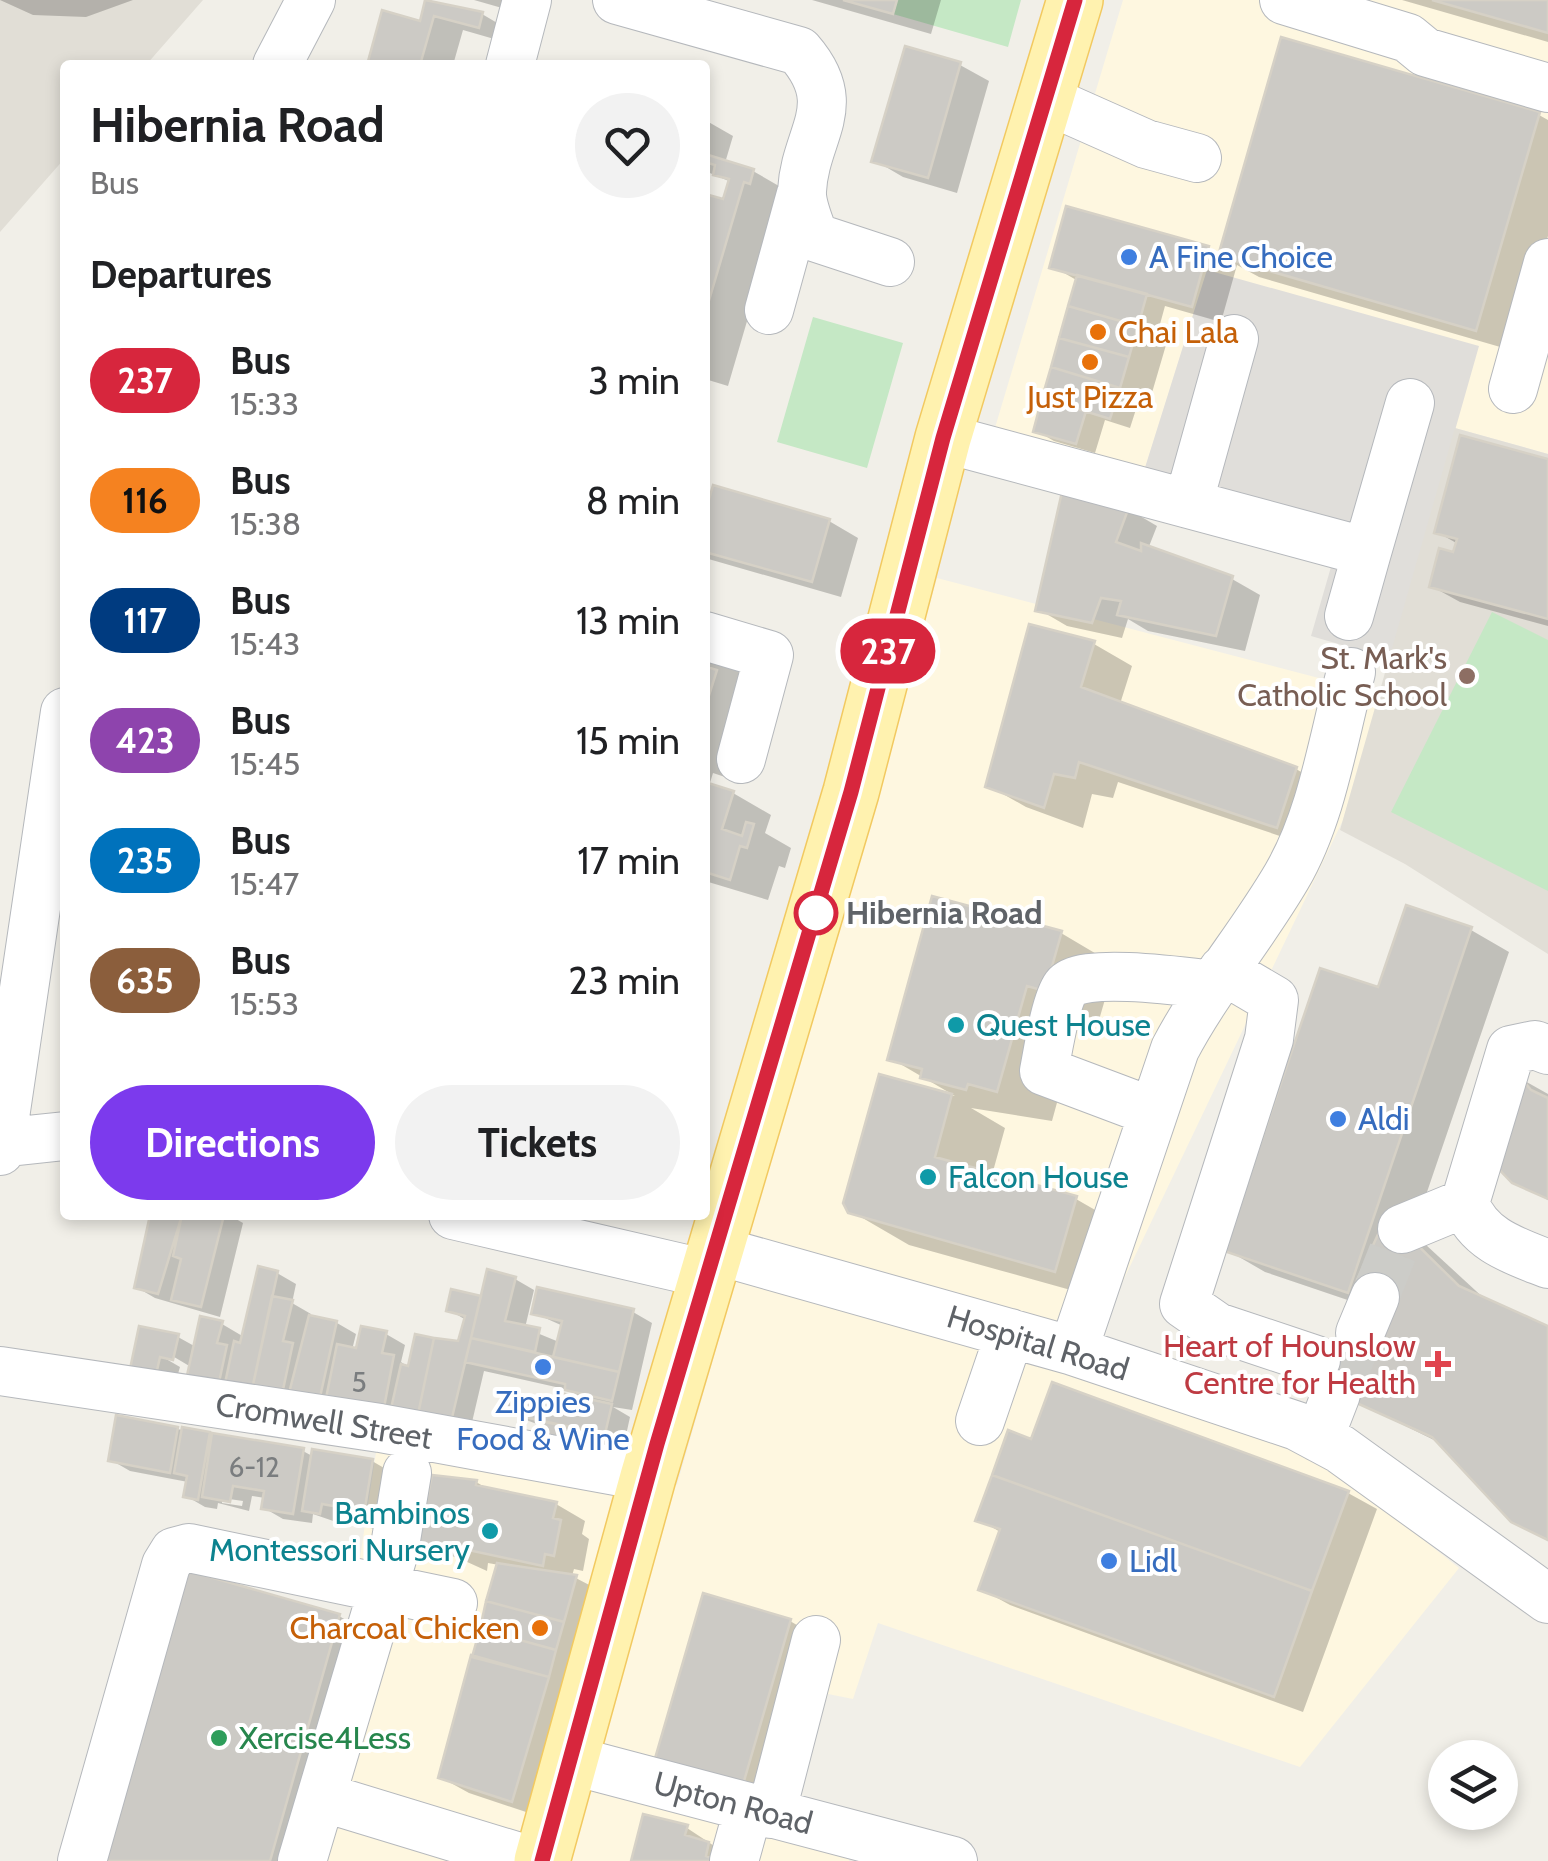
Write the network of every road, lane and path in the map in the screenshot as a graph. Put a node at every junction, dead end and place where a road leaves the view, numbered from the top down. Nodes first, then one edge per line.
1 (310, 0) edge
2 (527, 0) edge
3 (616, 0) edge
4 (1075, 0) edge
5 (1284, 0) edge
6 (280, 60) edge
7 (511, 60) edge
8 (1548, 88) edge
9 (1048, 100) junction
10 (1197, 158) dead end
11 (801, 194) junction
12 (890, 262) dead end
13 (1548, 263) edge
14 (769, 310) dead end
15 (1234, 339) dead end
16 (1513, 389) dead end
17 (1410, 403) dead end
18 (943, 438) junction
19 (1188, 504) junction
20 (1367, 552) junction
21 (1350, 616) dead end
22 (710, 637) edge
23 (1351, 672) dead end
24 (60, 746) edge
25 (741, 759) dead end
26 (1218, 977) junction
27 (1548, 1050) edge
28 (1153, 1112) junction
29 (60, 1137) edge
30 (1, 1146) edge
31 (1466, 1204) junction
32 (481, 1220) edge
33 (1402, 1229) dead end
34 (711, 1262) junction
35 (1548, 1264) edge
36 (1010, 1333) junction
37 (1073, 1351) junction
38 (0, 1371) edge
39 (980, 1422) dead end
40 (1318, 1438) junction
41 (407, 1474) dead end
42 (648, 1477) junction
43 (384, 1588) junction
44 (1548, 1598) edge
45 (454, 1603) dead end
46 (816, 1640) dead end
47 (570, 1760) junction
48 (322, 1797) junction
49 (760, 1810) junction
50 (841, 1847) edge
51 (82, 1861) edge
52 (302, 1861) edge
53 (532, 1861) edge
54 (542, 1861) edge
55 (734, 1861) edge
56 (954, 1861) edge

1 - 6 street
2 - 7 street
3 - 11 street
4 - 9 main road
5 - 8 street
9 - 10 street
9 - 18 main road
11 - 12 street
11 - 14 street
13 - 16 street
15 - 19 street
17 - 20 street
18 - 19 street
18 - 34 main road
19 - 20 street
20 - 21 street
22 - 25 street
23 - 26 street
24 - 30 street
26 - 28 street
26 - 28 street
26 - 40 street
27 - 31 street
28 - 37 street
29 - 30 street
31 - 33 street
31 - 35 street
32 - 34 street
34 - 36 street, Hospital Road
34 - 42 main road
36 - 37 street, Hospital Road
36 - 39 street
37 - 40 street, Hospital Road
38 - 42 street, Cromwell Street
40 - 44 street, Hospital Road
41 - 43 street
42 - 47 main road
43 - 45 street
43 - 48 street
43 - 51 street
46 - 49 street
47 - 49 street, Upton Road
47 - 54 main road
48 - 52 street
48 - 53 street
49 - 50 street, Upton Road
49 - 55 street
50 - 56 street, Upton Road

